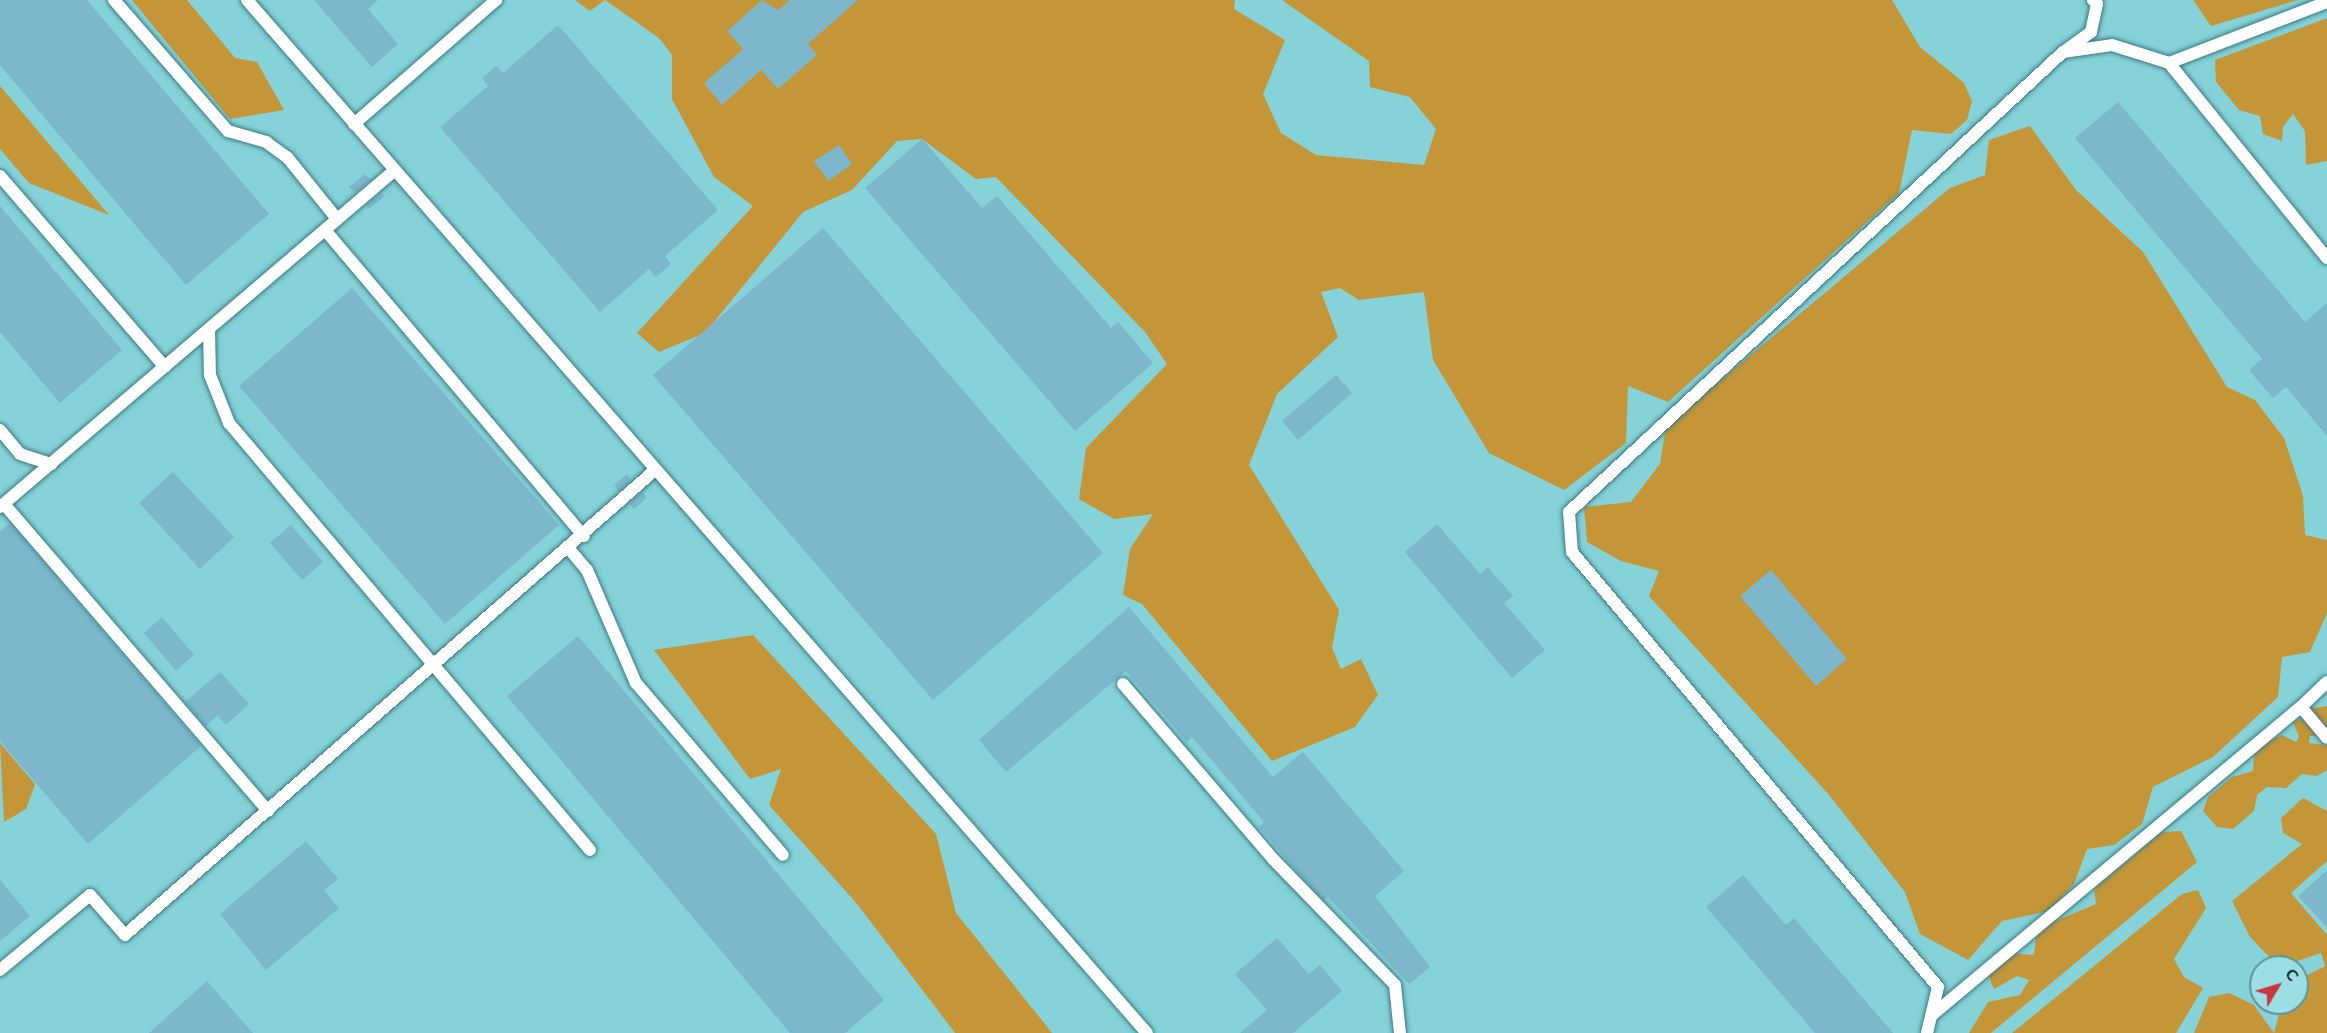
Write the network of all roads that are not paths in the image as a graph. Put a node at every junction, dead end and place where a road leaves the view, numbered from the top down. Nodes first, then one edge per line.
1 (114, 0) edge
2 (247, 0) edge
3 (496, 0) edge
4 (2094, 0) edge
5 (2327, 2) edge
6 (2063, 52) junction
7 (2169, 63) junction
8 (354, 124) junction
9 (395, 170) junction
10 (0, 176) edge
11 (337, 219) junction
12 (325, 230) junction
13 (2327, 258) edge
14 (209, 329) junction
15 (165, 367) junction
16 (0, 430) edge
17 (51, 464) junction
18 (655, 470) junction
19 (2, 506) edge
20 (584, 536) junction
21 (570, 550) junction
22 (434, 668) junction
23 (2327, 682) edge
24 (1123, 684) dead end
25 (2301, 707) junction
26 (2327, 738) edge
27 (268, 810) junction
28 (590, 850) dead end
29 (783, 855) dead end
30 (0, 970) edge
31 (1931, 1017) junction
32 (1147, 1033) edge
33 (1400, 1033) edge
34 (1927, 1033) edge

1 - 11 lane
2 - 8 lane
3 - 8 lane
4 - 6 lane
5 - 7 lane
6 - 7 lane
6 - 31 lane
7 - 13 lane
8 - 9 lane
9 - 11 lane
9 - 18 lane
10 - 15 lane
11 - 12 lane
12 - 14 lane
12 - 20 lane
14 - 15 lane
14 - 22 lane
15 - 17 lane
16 - 17 lane
17 - 19 lane
18 - 20 lane
18 - 32 lane
19 - 27 lane
20 - 21 lane
21 - 22 lane
21 - 29 lane
22 - 27 lane
22 - 28 lane
23 - 25 lane
24 - 33 lane
25 - 26 lane
25 - 31 lane
27 - 30 lane
31 - 34 lane

